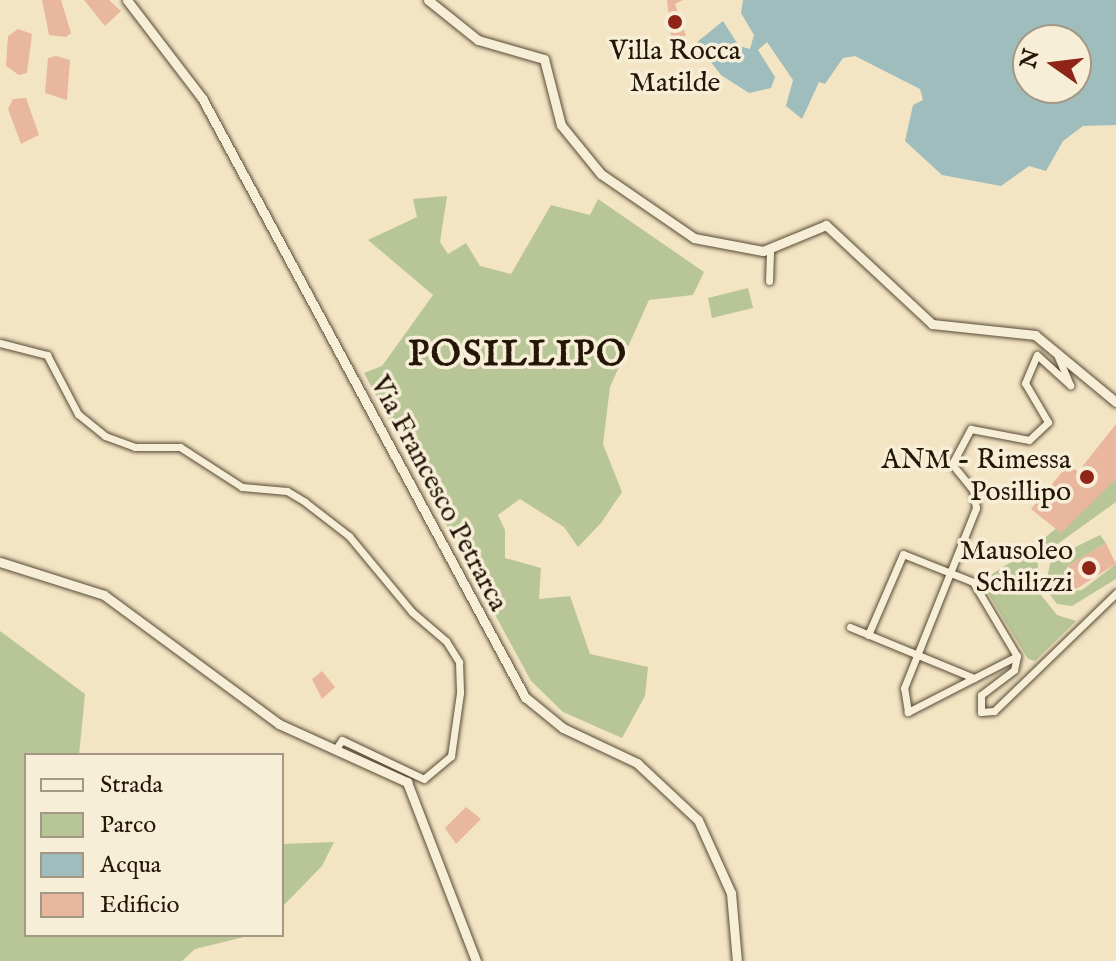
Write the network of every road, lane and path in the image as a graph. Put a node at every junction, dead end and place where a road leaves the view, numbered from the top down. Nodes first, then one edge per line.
1 (127, 0) edge
2 (428, 0) edge
3 (770, 249) junction
4 (769, 281) dead end
5 (0, 343) edge
6 (1056, 351) junction
7 (1116, 402) edge
8 (0, 562) edge
9 (951, 572) junction
10 (1116, 593) edge
11 (850, 627) dead end
12 (868, 635) junction
13 (917, 654) junction
14 (1017, 656) junction
15 (974, 678) junction
16 (335, 750) junction
17 (476, 961) edge
18 (737, 961) edge

1 - 18 street, Via Francesco Petrarca
2 - 3 street
3 - 4 street
3 - 6 street
5 - 16 street
6 - 7 street
6 - 9 street
8 - 16 street
9 - 12 street
9 - 13 street
9 - 14 street
10 - 14 street
11 - 12 street
12 - 13 street
13 - 15 street
13 - 15 street
14 - 15 street
16 - 17 street

